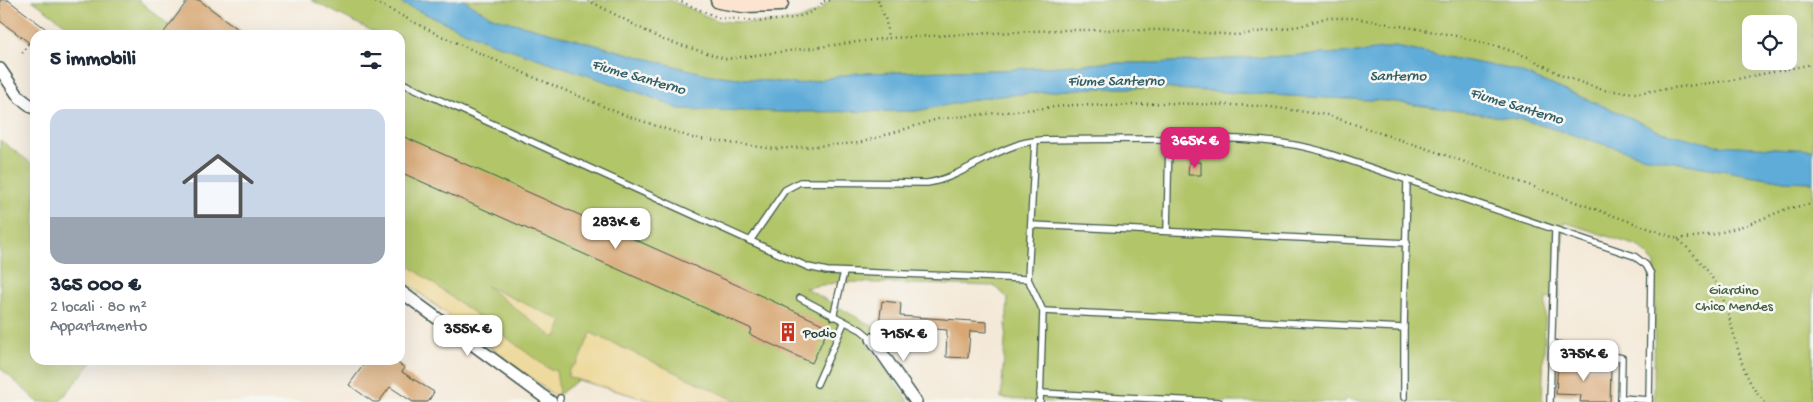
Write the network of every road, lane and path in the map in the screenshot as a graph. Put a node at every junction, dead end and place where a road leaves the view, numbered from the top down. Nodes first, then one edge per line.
1 (588, 0) edge
2 (719, 0) edge
3 (830, 0) edge
4 (878, 0) edge
5 (779, 1) edge
6 (824, 1) edge
7 (888, 38) junction
8 (30, 46) edge
9 (22, 53) dead end
10 (1813, 64) edge
11 (0, 69) edge
12 (405, 84) edge
13 (30, 105) edge
14 (1169, 139) junction
15 (1035, 141) junction
16 (1407, 180) junction
17 (1813, 204) edge
18 (1031, 225) junction
19 (1555, 230) junction
20 (1167, 231) junction
21 (1678, 239) dead end
22 (750, 241) junction
23 (1406, 243) junction
24 (844, 272) junction
25 (1028, 279) junction
26 (405, 295) edge
27 (800, 298) dead end
28 (1043, 311) junction
29 (833, 317) junction
30 (844, 323) junction
31 (1404, 328) junction
32 (872, 339) joint
33 (1552, 344) junction
34 (817, 384) dead end
35 (1040, 393) junction
36 (1404, 398) dead end
37 (1621, 400) edge
38 (557, 401) edge
39 (1648, 401) edge
40 (916, 402) edge
41 (1038, 402) edge
42 (1219, 402) edge
43 (1551, 402) edge

1 - 7 path
2 - 5 street
3 - 6 path
4 - 7 path
7 - 10 path
8 - 9 path
11 - 13 street
12 - 22 lane
14 - 15 lane
14 - 16 lane
14 - 20 lane
15 - 18 lane
15 - 22 lane
16 - 19 lane
16 - 23 lane
17 - 21 path
18 - 20 lane
18 - 25 lane
19 - 33 lane
19 - 39 lane
20 - 23 lane
22 - 24 lane
23 - 31 lane
24 - 25 lane
24 - 29 lane
25 - 28 lane
26 - 38 street
27 - 29 lane
28 - 31 lane
28 - 35 lane
29 - 30 lane
30 - 32 lane
30 - 34 lane
31 - 36 lane
32 - 40 street
33 - 37 lane
33 - 43 lane
35 - 41 lane
35 - 42 lane
37 - 39 lane

